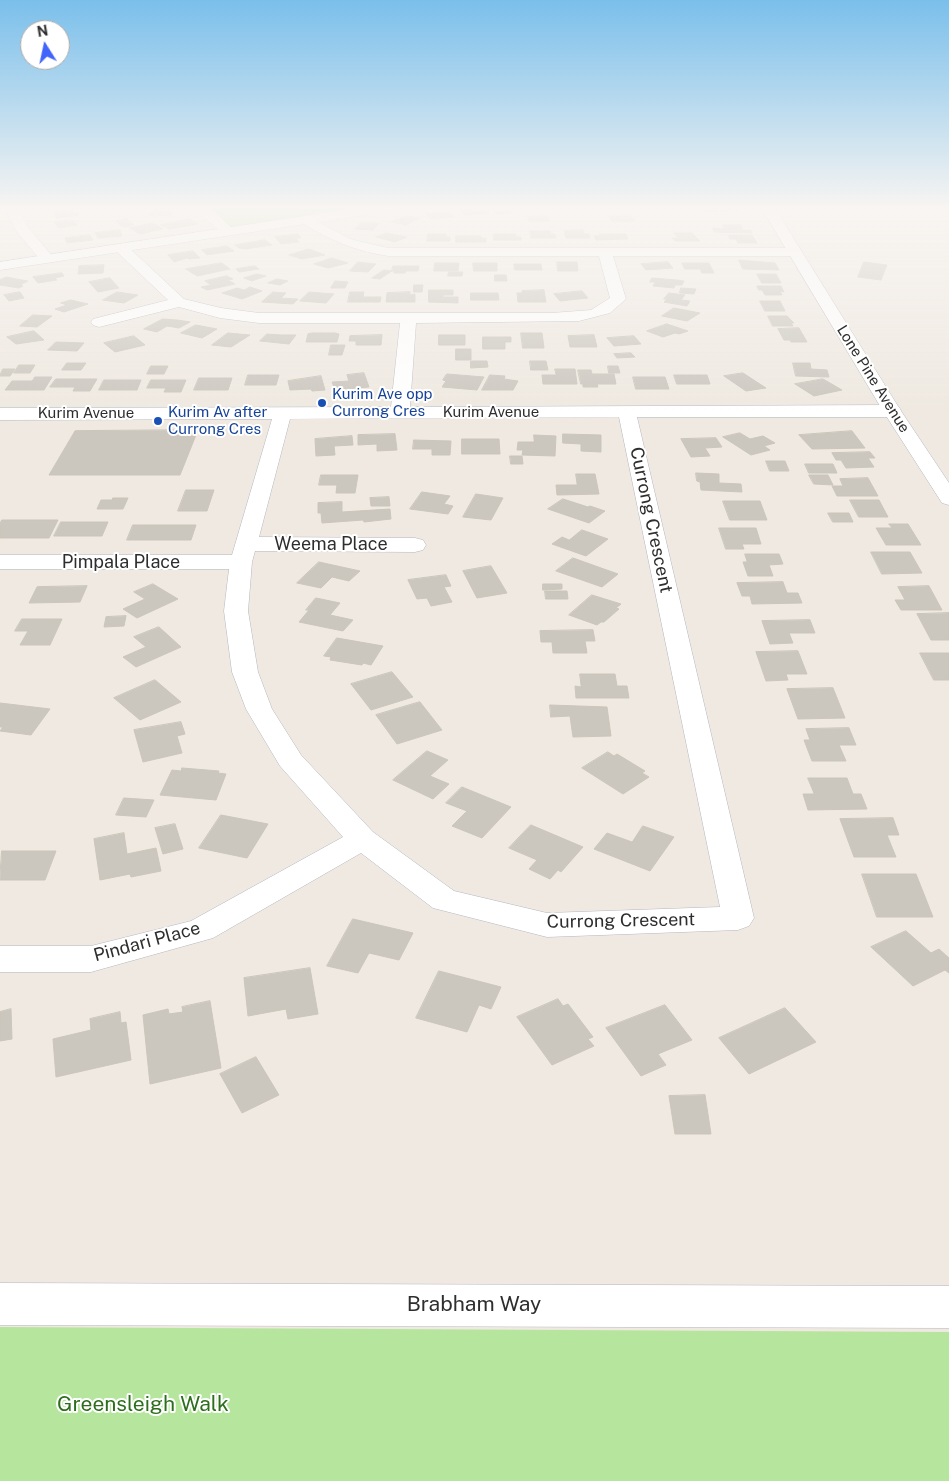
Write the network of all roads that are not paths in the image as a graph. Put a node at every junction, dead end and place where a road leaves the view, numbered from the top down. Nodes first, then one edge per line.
1 (151, 276) edge
2 (612, 276) edge
3 (810, 276) edge
4 (179, 302) junction
5 (408, 319) junction
6 (99, 322) dead end
7 (283, 412) junction
8 (400, 412) junction
9 (627, 412) junction
10 (892, 412) junction
11 (0, 414) edge
12 (949, 499) edge
13 (415, 545) dead end
14 (244, 553) junction
15 (0, 562) edge
16 (362, 839) junction
17 (0, 958) edge
18 (0, 1304) edge
19 (949, 1307) edge

1 - 4 street
2 - 5 street
3 - 10 street, Lone Pine Avenue
4 - 5 street
4 - 6 street
5 - 8 street
7 - 8 street, Kurim Avenue
7 - 11 street, Kurim Avenue
7 - 14 street, Currong Crescent
8 - 9 street, Kurim Avenue
9 - 10 street, Kurim Avenue
9 - 16 street, Currong Crescent
10 - 12 street, Lone Pine Avenue
13 - 14 street, Weema Place
14 - 15 street, Pimpala Place
14 - 16 street, Currong Crescent
16 - 17 street, Pindari Place
18 - 19 street, Brabham Way

